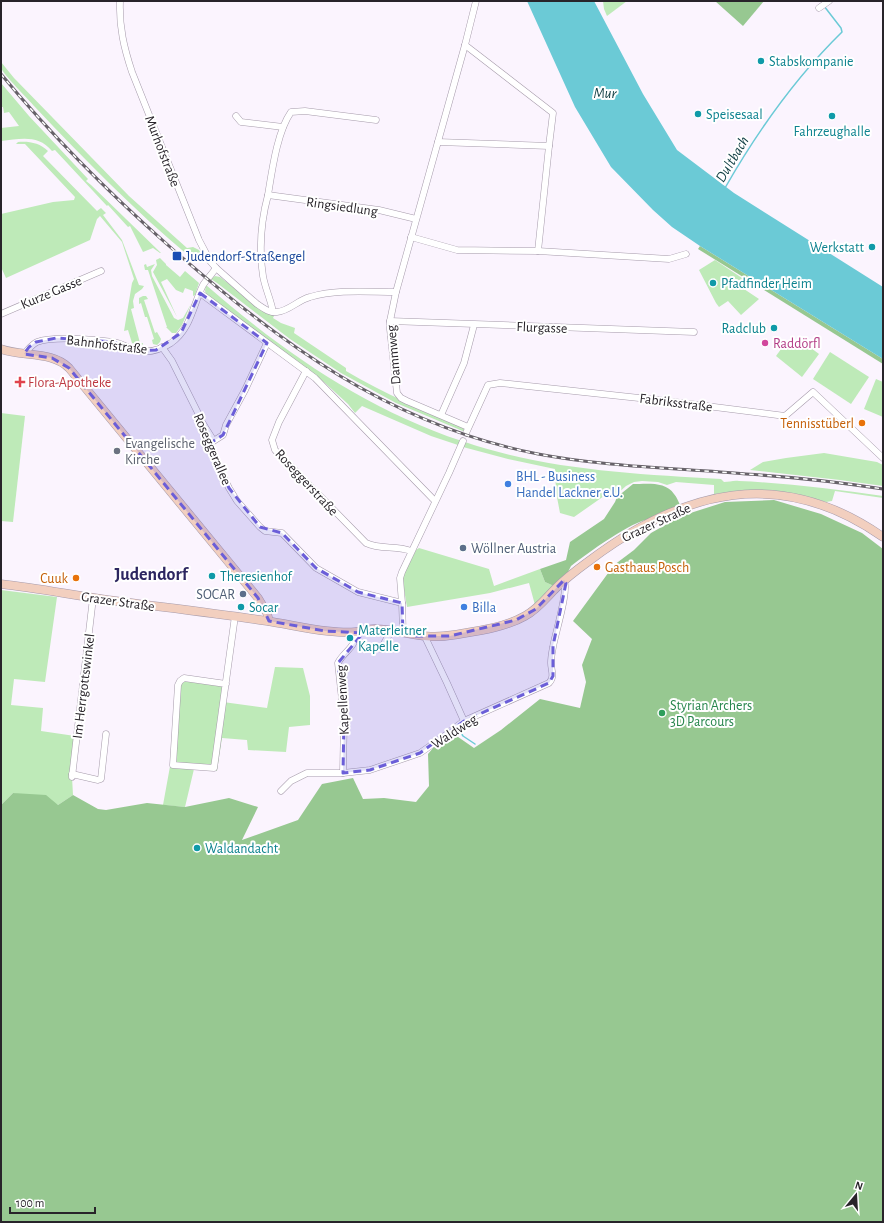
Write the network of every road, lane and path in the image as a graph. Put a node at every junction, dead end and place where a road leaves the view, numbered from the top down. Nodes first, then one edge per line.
1 (120, 1) edge
2 (476, 1) edge
3 (465, 45) junction
4 (236, 116) dead end
5 (376, 120) dead end
6 (283, 127) junction
7 (438, 142) junction
8 (549, 146) junction
9 (268, 195) junction
10 (416, 219) junction
11 (411, 237) junction
12 (538, 251) junction
13 (686, 254) dead end
14 (216, 268) junction
15 (101, 271) dead end
16 (396, 292) junction
17 (200, 293) junction
18 (273, 312) junction
19 (1, 314) edge
20 (390, 321) junction
21 (474, 325) junction
22 (694, 332) dead end
23 (267, 343) junction
24 (162, 348) junction
25 (1, 349) edge
26 (24, 354) junction
27 (306, 372) junction
28 (441, 415) junction
29 (467, 430) joint
30 (463, 441) dead end
31 (212, 442) junction
32 (883, 458) edge
33 (435, 502) junction
34 (883, 537) edge
35 (411, 551) junction
36 (564, 580) junction
37 (1, 584) edge
38 (93, 598) junction
39 (402, 603) junction
40 (235, 616) junction
41 (269, 621) junction
42 (391, 631) junction
43 (355, 632) junction
44 (402, 633) junction
45 (425, 637) junction
46 (381, 649) dead end
47 (226, 684) junction
48 (464, 721) junction
49 (106, 734) dead end
50 (343, 773) junction
51 (281, 791) dead end

1 - 14 street, Murhofstraße
2 - 3 street
3 - 7 street
3 - 8 street
4 - 6 street
5 - 6 street
6 - 9 street
7 - 8 street
7 - 10 street
8 - 12 street
9 - 10 street, Ringsiedlung
9 - 18 street
10 - 11 street
11 - 12 street
11 - 16 street
12 - 13 street
14 - 17 street
14 - 18 street
15 - 19 street, Kurze Gasse
16 - 18 street
16 - 20 street, Dammweg
17 - 23 street
17 - 24 street, Bahnhofstraße
20 - 21 street, Flurgasse
20 - 28 street, Dammweg
21 - 22 street, Flurgasse
21 - 28 street
23 - 27 street
23 - 31 street
24 - 26 street, Bahnhofstraße
24 - 31 street, Roseggerallee
25 - 26 main road
26 - 41 main road
27 - 33 street
27 - 35 street, Roseggerstraße
28 - 29 street, Dammweg
29 - 32 street, Fabriksstraße
30 - 33 street
31 - 39 street, Roseggerallee
33 - 35 street
34 - 36 main road, Grazer Straße
35 - 39 street
36 - 45 main road, Grazer Straße
36 - 48 street, Waldweg
37 - 38 main road, Grazer Straße
38 - 40 main road, Grazer Straße
38 - 49 street, Im Herrgottswinkel
39 - 44 street
40 - 41 main road, Grazer Straße
40 - 47 street
41 - 43 main road, Grazer Straße
42 - 43 main road, Grazer Straße
42 - 44 main road, Grazer Straße
42 - 46 street
43 - 50 street, Kapellenweg
44 - 45 main road, Grazer Straße
45 - 48 street
47 - 47 street
48 - 50 street, Waldweg
50 - 51 street, Waldweg

